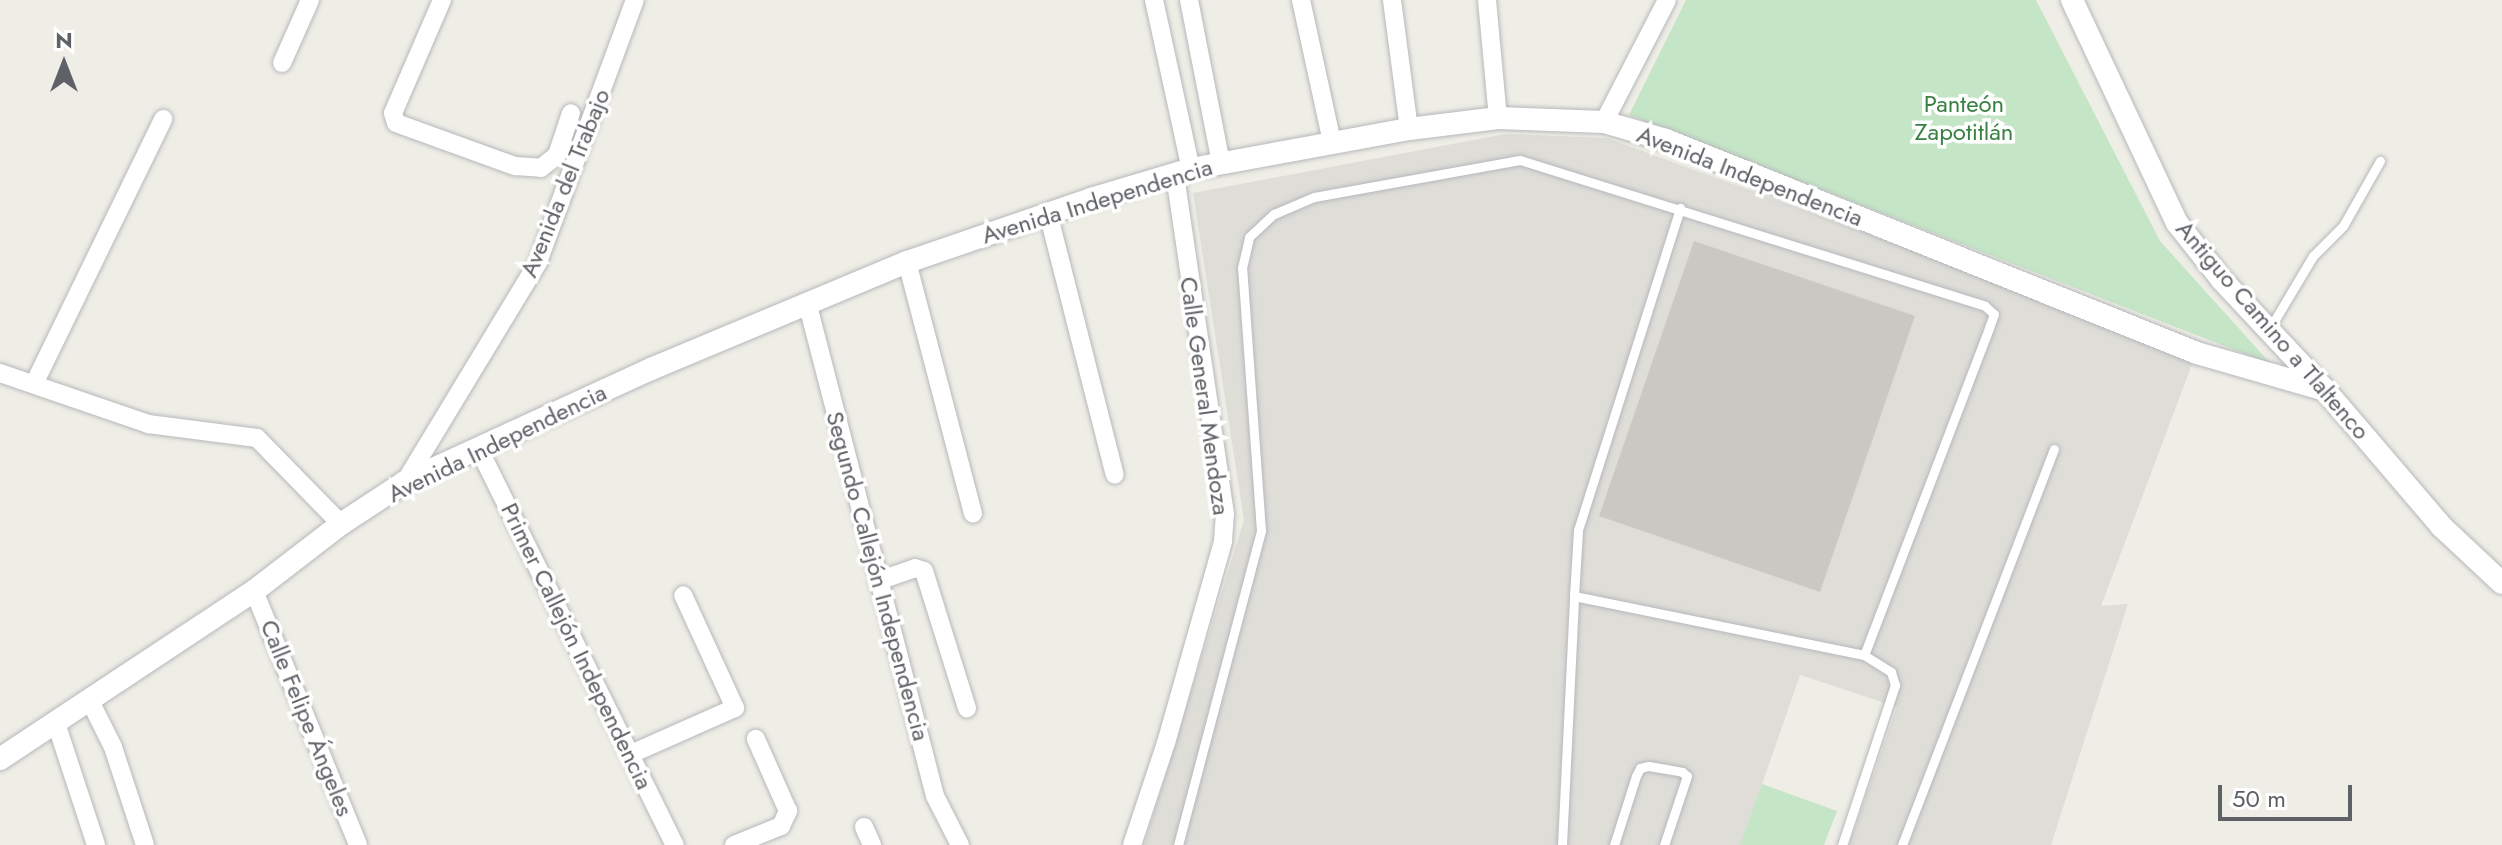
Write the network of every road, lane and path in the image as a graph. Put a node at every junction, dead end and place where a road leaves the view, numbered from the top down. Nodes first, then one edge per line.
1 (310, 0) edge
2 (442, 0) edge
3 (635, 0) edge
4 (1154, 0) edge
5 (1189, 0) edge
6 (1301, 0) edge
7 (1392, 0) edge
8 (1487, 0) edge
9 (1667, 0) edge
10 (2072, 0) edge
11 (282, 63) dead end
12 (571, 113) dead end
13 (1498, 118) junction
14 (163, 119) dead end
15 (1604, 122) junction
16 (1409, 129) junction
17 (1332, 142) junction
18 (2380, 161) dead end
19 (1221, 163) junction
20 (1183, 171) junction
21 (1680, 208) junction
22 (1048, 213) junction
23 (907, 262) junction
24 (807, 302) junction
25 (2269, 331) junction
26 (0, 373) edge
27 (34, 384) junction
28 (2325, 390) junction
29 (478, 447) junction
30 (2054, 449) dead end
31 (1115, 475) dead end
32 (405, 482) junction
33 (973, 513) dead end
34 (341, 524) junction
35 (878, 581) junction
36 (2502, 583) edge
37 (254, 591) junction
38 (683, 595) dead end
39 (1574, 596) junction
40 (1864, 655) junction
41 (90, 701) junction
42 (967, 708) dead end
43 (56, 723) junction
44 (756, 739) dead end
45 (631, 754) junction
46 (0, 759) edge
47 (864, 827) dead end
48 (96, 845) edge
49 (145, 845) edge
50 (358, 845) edge
51 (675, 845) edge
52 (734, 845) edge
53 (872, 845) edge
54 (960, 845) edge
55 (1132, 845) edge
56 (1178, 845) edge
57 (1562, 845) edge
58 (1614, 845) edge
59 (1664, 845) edge
60 (1842, 845) edge
61 (1902, 845) edge

1 - 11 street
2 - 12 street
3 - 32 street, Avenida del Trabajo
4 - 20 street, Calle General Mendoza
5 - 19 street
6 - 17 street
7 - 16 street
8 - 13 street
9 - 15 street
10 - 25 street, Antiguo Camino a Tlaltenco
13 - 15 street, Avenida Independencia
13 - 16 street, Avenida Independencia
14 - 27 street
15 - 28 street, Avenida Independencia
16 - 17 street, Avenida Independencia
17 - 19 street, Avenida Independencia
18 - 25 lane
19 - 20 street, Avenida Independencia
20 - 22 street, Avenida Independencia
20 - 55 street, Calle General Mendoza
21 - 39 lane
21 - 40 lane
21 - 56 lane
22 - 23 street, Avenida Independencia
22 - 31 street
23 - 24 street, Avenida Independencia
23 - 33 street
24 - 29 street, Avenida Independencia
24 - 35 street, Segundo Callejón Independencia
25 - 28 street, Antiguo Camino a Tlaltenco
26 - 27 street
27 - 34 street
28 - 36 street, Antiguo Camino a Tlaltenco
29 - 32 street, Avenida Independencia
29 - 45 street, Primer Callejón Independencia
30 - 61 lane
32 - 34 street, Avenida Independencia
34 - 37 street, Avenida Independencia
35 - 42 street
35 - 54 street, Segundo Callejón Independencia
37 - 41 street, Avenida Independencia
37 - 50 street, Calle Felipe Ángeles
38 - 45 street
39 - 40 lane
39 - 57 lane
40 - 60 lane
41 - 43 street, Avenida Independencia
41 - 49 street
43 - 46 street, Avenida Independencia
43 - 48 street
44 - 52 street
45 - 51 street, Primer Callejón Independencia
47 - 53 street
58 - 59 lane

